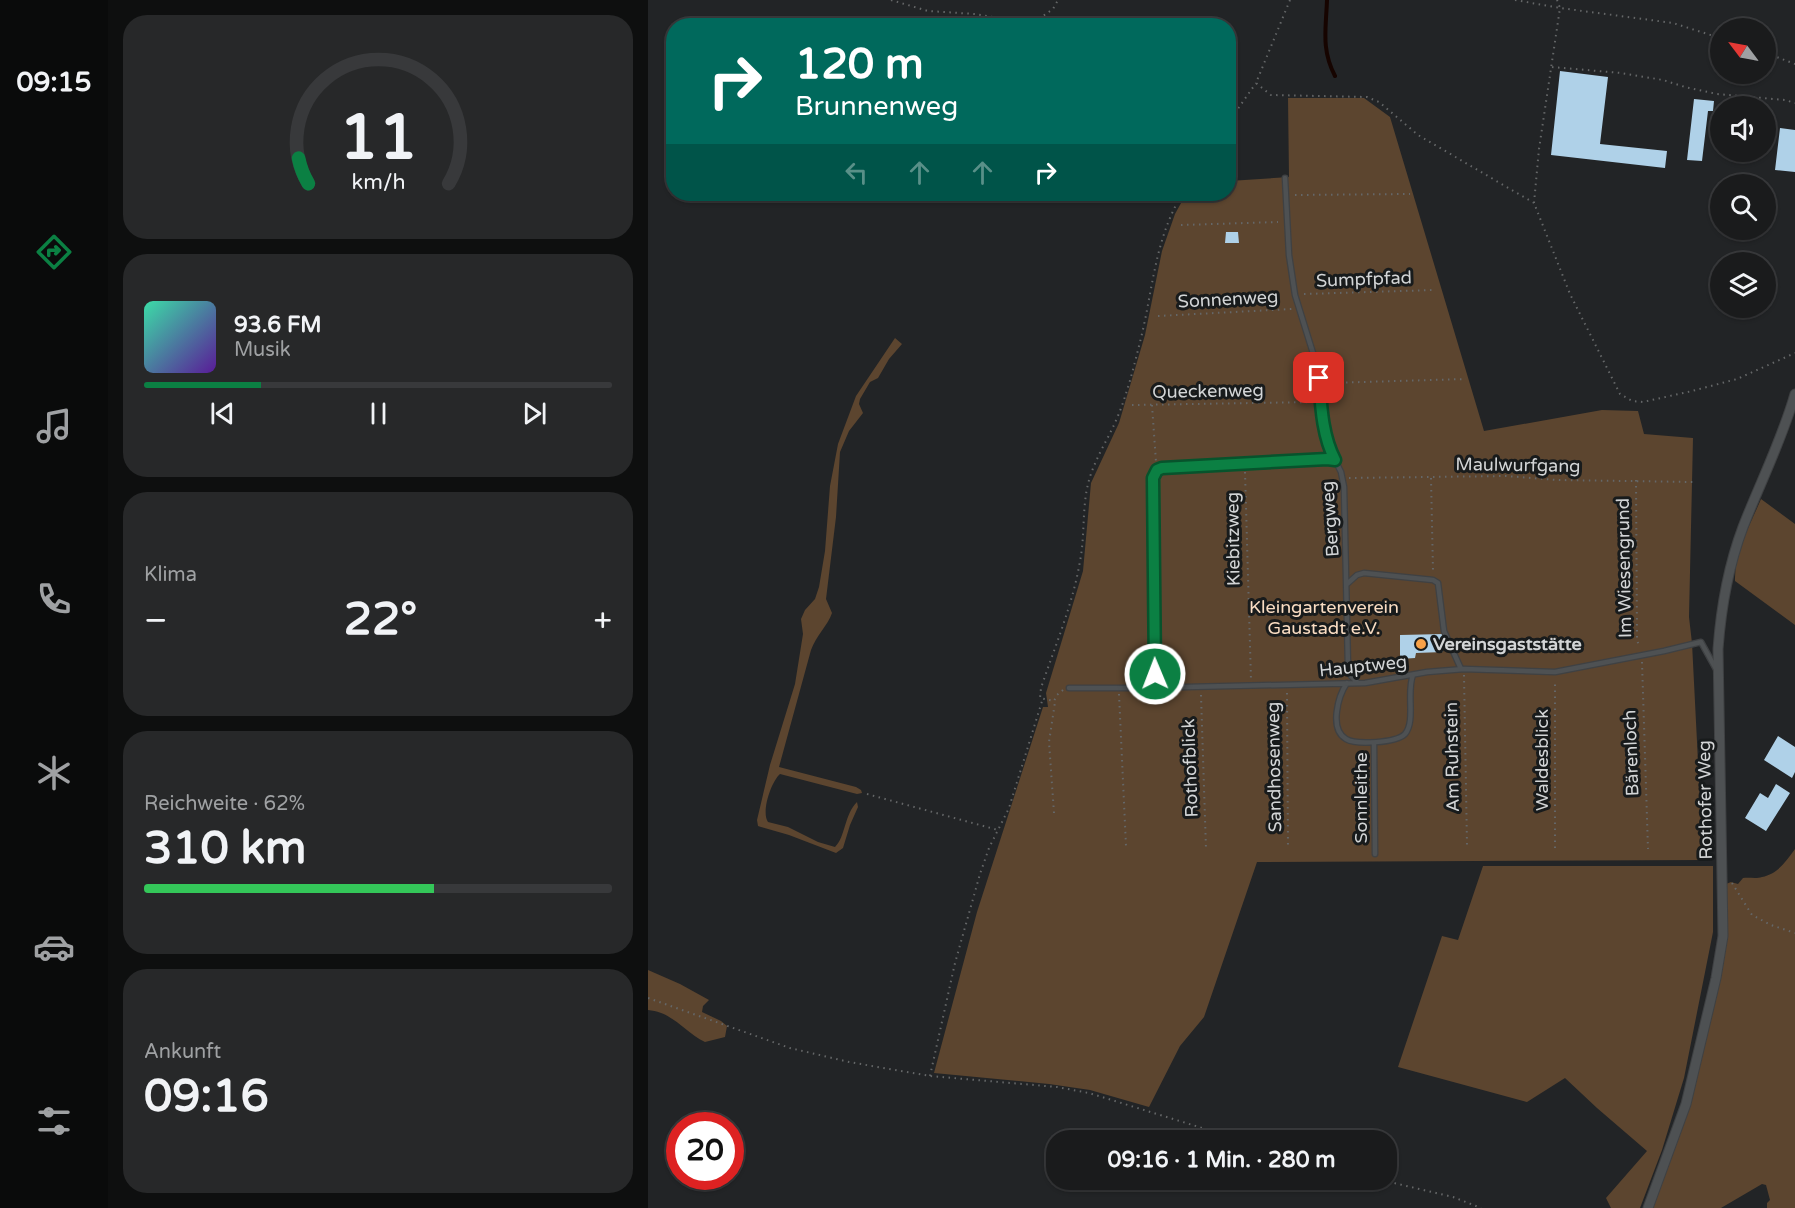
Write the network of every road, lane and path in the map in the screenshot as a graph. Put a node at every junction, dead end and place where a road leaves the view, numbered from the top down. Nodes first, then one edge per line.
1 (891, 0) edge
2 (1058, 0) edge
3 (1290, 0) edge
4 (1515, 0) edge
5 (1557, 0) edge
6 (1560, 8) junction
7 (998, 18) edge
8 (1037, 18) edge
9 (1710, 35) edge
10 (1776, 57) edge
11 (1795, 64) edge
12 (1552, 67) junction
13 (1256, 83) junction
14 (1795, 103) edge
15 (1236, 112) edge
16 (1285, 178) dead end
17 (1410, 194) dead end
18 (1286, 195) junction
19 (1178, 201) edge
20 (1534, 203) junction
21 (1287, 222) junction
22 (1180, 225) dead end
23 (1434, 290) dead end
24 (1295, 295) junction
25 (1298, 309) junction
26 (1158, 316) dead end
27 (1795, 353) edge
28 (1466, 379) dead end
29 (1319, 383) junction
30 (1795, 394) edge
31 (1321, 402) junction
32 (1132, 405) dead end
33 (1152, 405) junction
34 (1335, 460) junction
35 (1245, 463) junction
36 (1157, 470) junction
37 (1431, 477) junction
38 (1343, 478) junction
39 (1636, 480) junction
40 (1693, 482) dead end
41 (1433, 580) junction
42 (1347, 584) junction
43 (1642, 655) junction
44 (1462, 669) junction
45 (1555, 672) junction
46 (1718, 674) junction
47 (1413, 675) junction
48 (1347, 683) junction
49 (1358, 683) junction
50 (1251, 685) junction
51 (1287, 685) junction
52 (1164, 687) junction
53 (1200, 687) junction
54 (1069, 688) joint
55 (1119, 689) junction
56 (1043, 698) junction
57 (1055, 699) junction
58 (1374, 742) junction
59 (867, 794) dead end
60 (1054, 813) dead end
61 (999, 830) junction
62 (1467, 844) dead end
63 (1126, 846) dead end
64 (1555, 848) dead end
65 (1206, 849) dead end
66 (1288, 849) dead end
67 (1648, 849) dead end
68 (1375, 854) dead end
69 (1723, 869) junction
70 (1795, 933) edge
71 (648, 998) edge
72 (930, 1076) junction
73 (1209, 1130) edge
74 (1397, 1184) edge
75 (1481, 1208) edge
76 (1648, 1208) edge

1 - 7 path
2 - 8 path
3 - 13 path
4 - 6 path
5 - 6 path
6 - 9 path
6 - 12 path
10 - 11 path
12 - 14 path
12 - 20 path
13 - 15 path
13 - 20 path
16 - 18 lane, Bergweg
17 - 18 path
18 - 21 lane, Bergweg
19 - 56 path
20 - 27 path
21 - 22 path
21 - 24 lane, Bergweg
23 - 24 path, Sumpfpfad
24 - 25 lane, Bergweg
25 - 26 path, Sonnenweg
25 - 29 lane, Bergweg
28 - 29 path
29 - 31 lane, Bergweg
30 - 46 street, Rothofer Weg
31 - 33 path, Queckenweg
31 - 34 lane, Bergweg
32 - 33 path, Queckenweg
33 - 36 path
34 - 35 lane
34 - 38 lane, Bergweg
35 - 36 lane
35 - 50 path, Kiebitzweg
36 - 52 lane
37 - 38 path, Maulwurfgang
37 - 39 path, Maulwurfgang
37 - 41 path
38 - 42 lane, Bergweg
39 - 40 path, Maulwurfgang
39 - 43 path, Im Wiesengrund
41 - 42 lane
41 - 44 lane
42 - 49 lane, Bergweg
43 - 45 lane, Hauptweg
43 - 46 lane, Hauptweg
43 - 67 path, Bärenloch
44 - 45 lane, Hauptweg
44 - 47 lane, Hauptweg
44 - 62 path, Am Ruhstein
45 - 64 path, Waldesblick
46 - 69 street, Rothofer Weg
47 - 49 lane, Hauptweg
47 - 58 lane
48 - 49 lane, Hauptweg
48 - 51 lane, Hauptweg
48 - 58 lane
50 - 51 lane, Hauptweg
50 - 53 lane, Hauptweg
51 - 66 path, Sandhosenweg
52 - 53 lane, Hauptweg
52 - 55 lane, Hauptweg
53 - 65 path, Rothofblick
54 - 55 lane, Hauptweg
54 - 57 path
55 - 63 path
56 - 57 path
56 - 61 path
57 - 60 path
58 - 68 lane, Sonnleithe
59 - 61 path
61 - 72 path
69 - 70 path
69 - 76 street, Rothofer Weg
71 - 72 path
72 - 73 path
74 - 75 path

